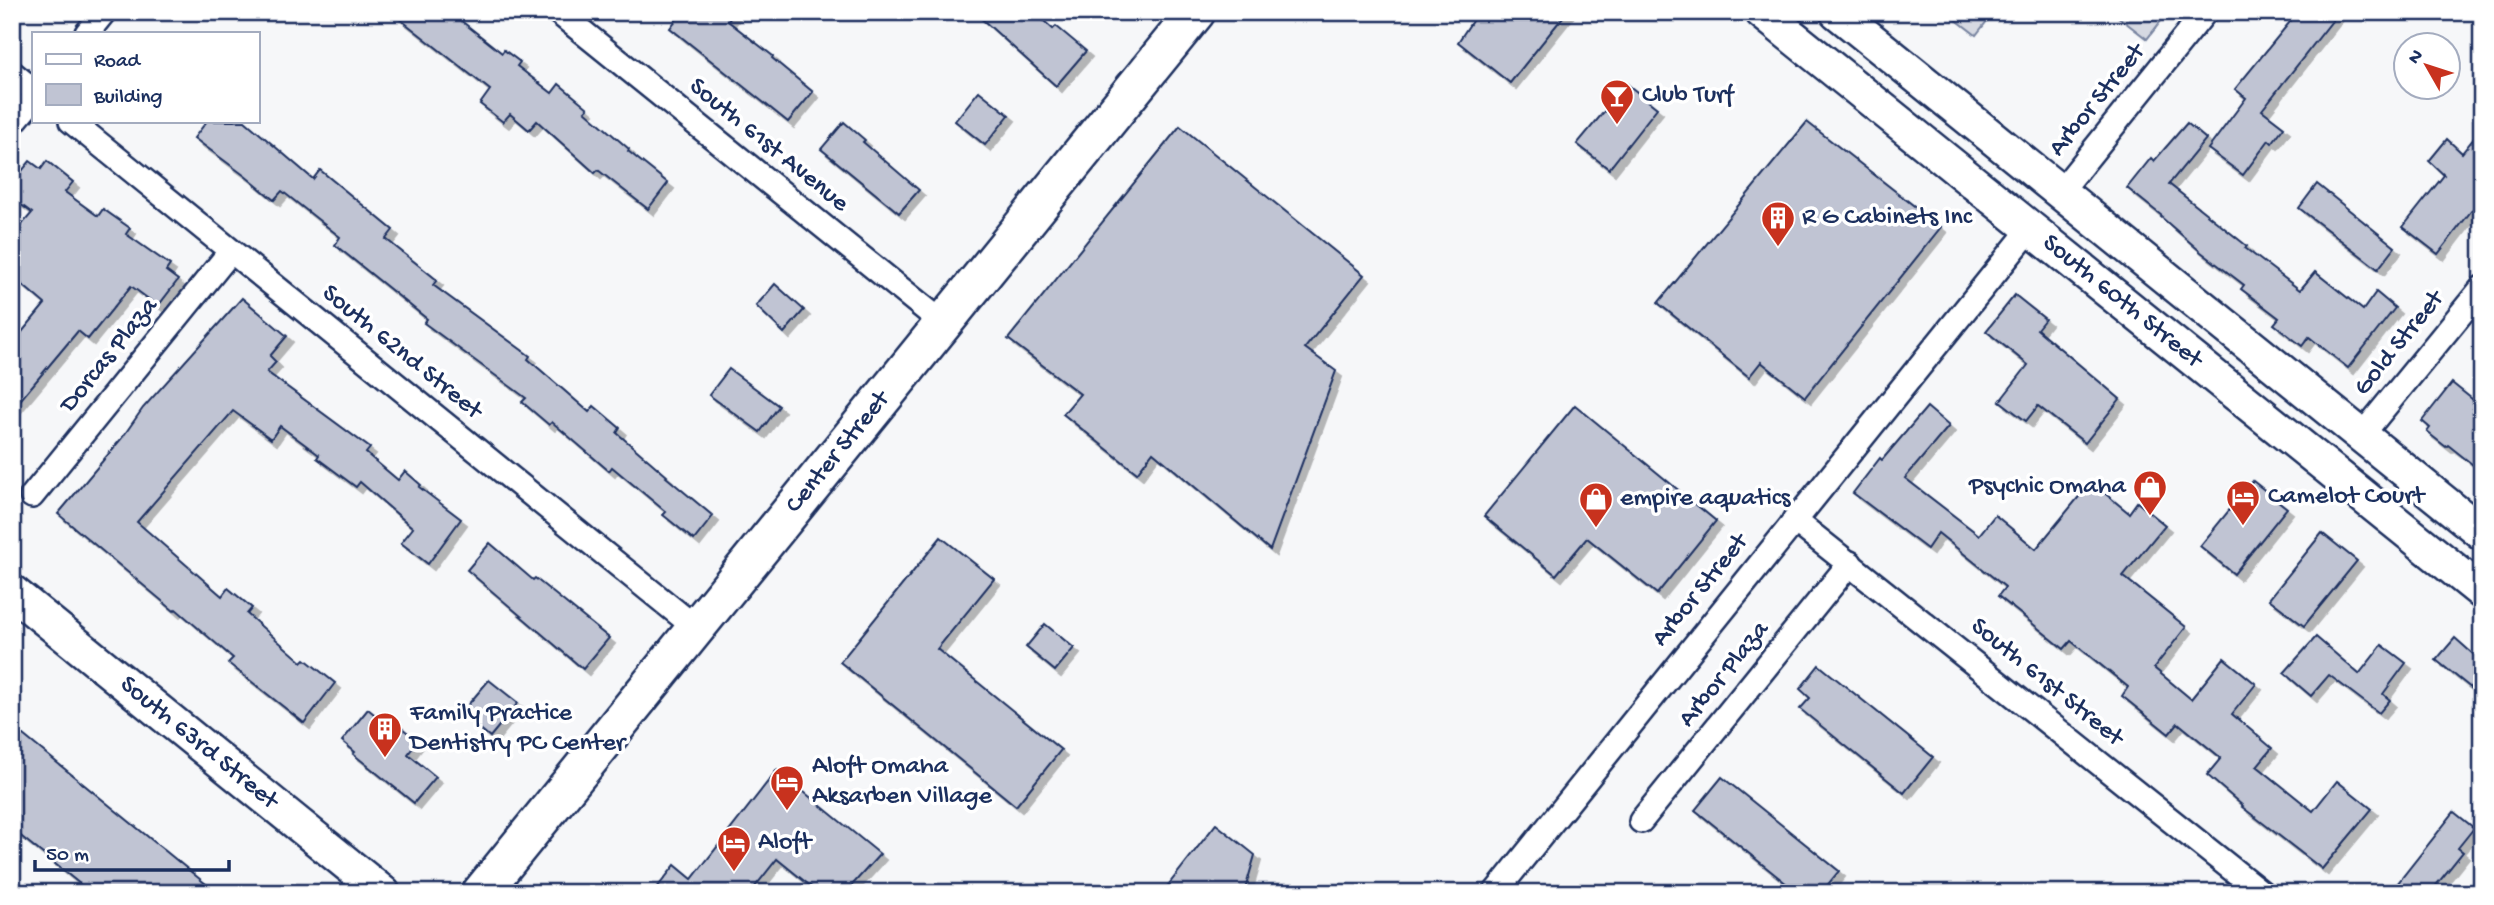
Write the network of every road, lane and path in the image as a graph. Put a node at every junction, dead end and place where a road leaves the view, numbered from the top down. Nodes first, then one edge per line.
1 (104, 12) edge
2 (558, 12) edge
3 (1762, 12) edge
4 (1837, 12) edge
5 (2205, 12) edge
6 (1183, 17) edge
7 (88, 32) edge
8 (12, 73) edge
9 (32, 89) edge
10 (32, 100) edge
11 (1873, 101) junction
12 (72, 122) edge
13 (12, 124) edge
14 (2060, 192) junction
15 (2031, 228) junction
16 (231, 250) junction
17 (2482, 288) edge
18 (2208, 312) junction
19 (944, 324) junction
20 (2361, 436) junction
21 (32, 496) dead end
22 (1794, 520) junction
23 (2482, 533) edge
24 (1850, 563) junction
25 (12, 592) edge
26 (2482, 593) edge
27 (696, 628) junction
28 (1642, 821) dead end
29 (383, 893) edge
30 (481, 893) edge
31 (1495, 893) edge
32 (2262, 893) edge

1 - 7 street
2 - 19 street, South 61st Avenue
3 - 11 main road, South 60th Street
4 - 14 main road, South 60th Street
5 - 14 street, Arbor Street
6 - 19 main road, Center Street
8 - 9 street
10 - 13 street
11 - 14 main road
11 - 15 main road, South 60th Street
12 - 16 street, South 62nd Street
14 - 18 main road, South 60th Street
15 - 18 main road
15 - 22 street, Arbor Street
15 - 26 main road, South 60th Street
16 - 21 street, Dorcas Plaza
16 - 27 street, South 62nd Street
17 - 20 street, Gold Street
18 - 20 main road, South 60th Street
19 - 27 main road, Center Street
20 - 23 main road, South 60th Street
22 - 24 street, South 61st Street
22 - 31 street, Arbor Street
24 - 28 street, Arbor Plaza
24 - 32 street, South 61st Street
25 - 29 main road, South 63rd Street
27 - 30 main road, Center Street

